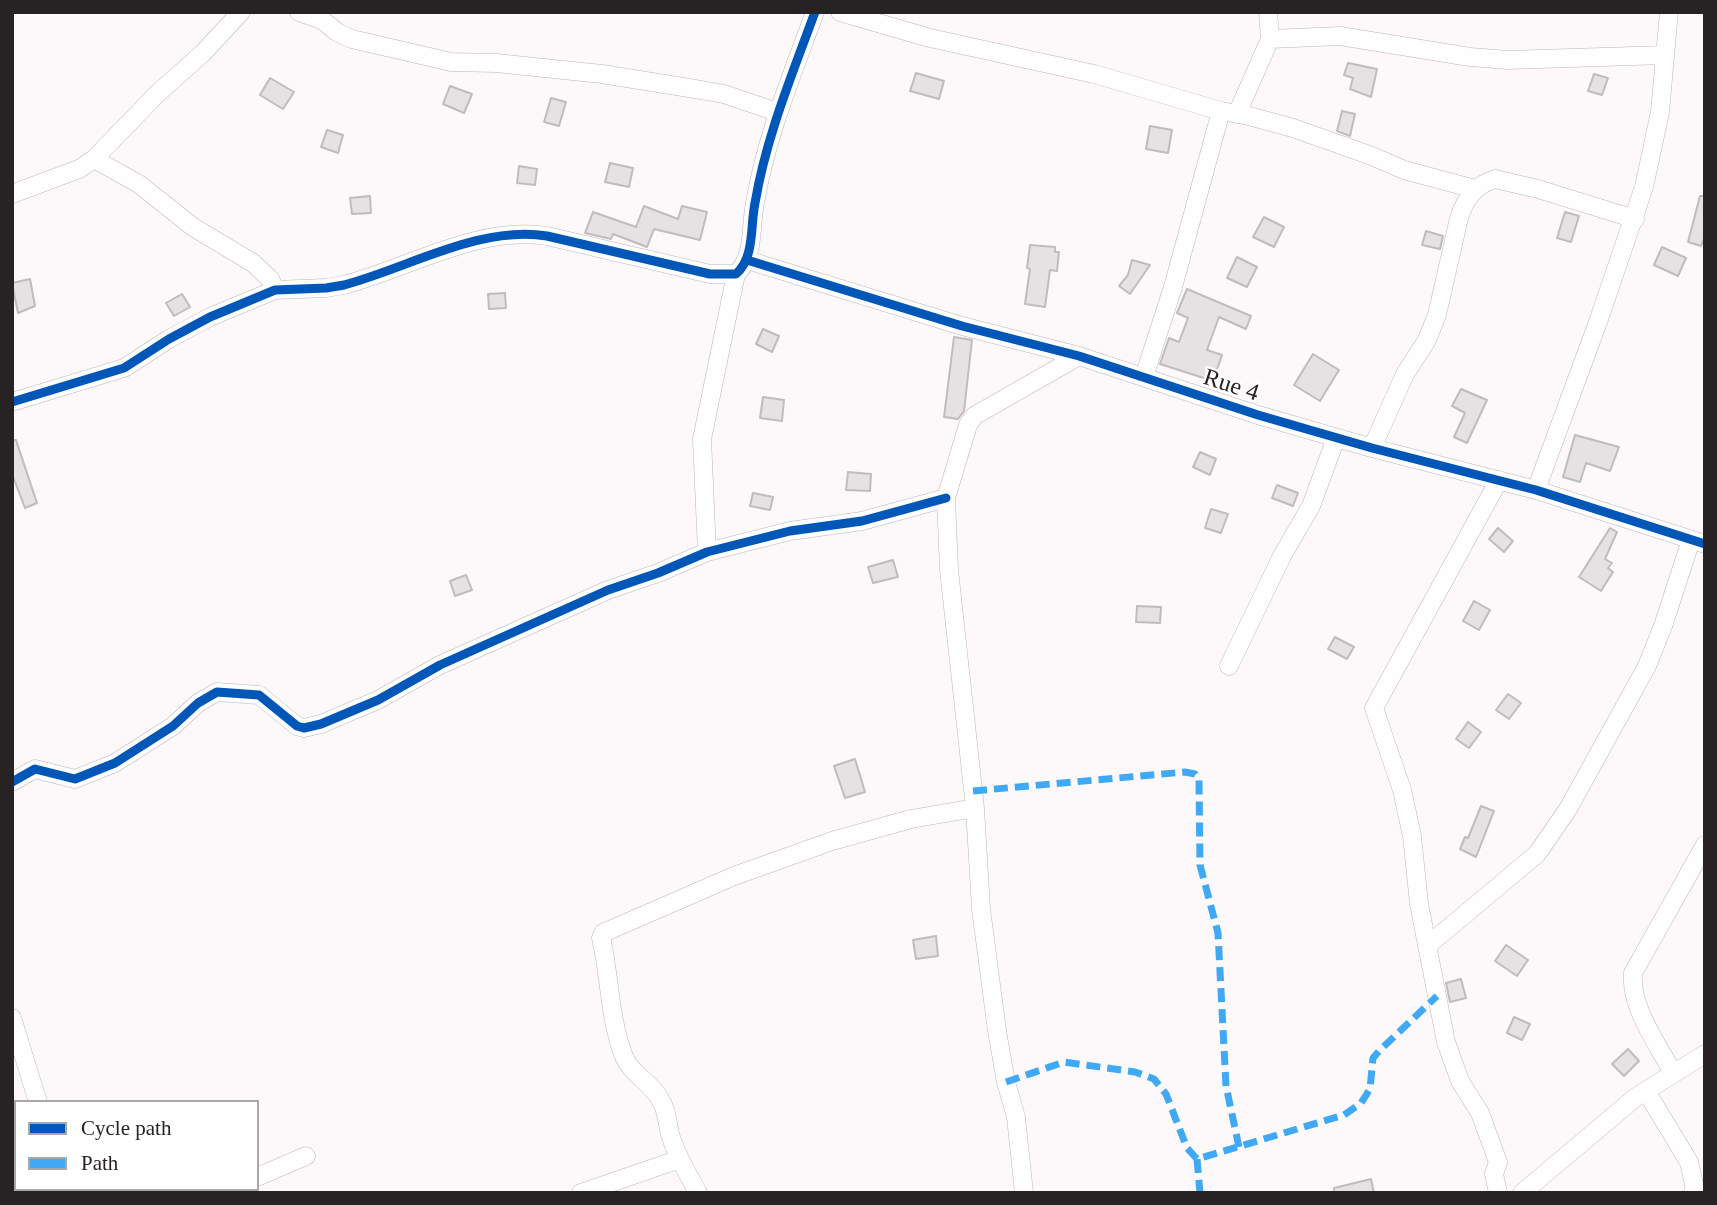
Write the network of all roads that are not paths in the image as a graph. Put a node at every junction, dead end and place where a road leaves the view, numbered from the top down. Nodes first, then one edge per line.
1 (240, 12) edge
2 (299, 12) edge
3 (815, 12) edge
4 (840, 12) edge
5 (1268, 12) edge
6 (1669, 12) edge
7 (1270, 38) junction
8 (1665, 55) junction
9 (777, 112) junction
10 (1229, 113) junction
11 (94, 159) junction
12 (1475, 189) junction
13 (12, 194) edge
14 (1635, 219) junction
15 (747, 260) junction
16 (736, 274) junction
17 (275, 290) junction
18 (1079, 356) junction
19 (1144, 377) junction
20 (12, 402) edge
21 (1336, 438) junction
22 (1372, 448) junction
23 (1499, 480) junction
24 (1536, 490) junction
25 (946, 498) junction
26 (1698, 542) edge
27 (707, 552) junction
28 (1228, 666) dead end
29 (12, 782) edge
30 (975, 808) junction
31 (1705, 845) edge
32 (1427, 946) junction
33 (12, 1018) edge
34 (1705, 1054) edge
35 (1673, 1073) junction
36 (1646, 1091) junction
37 (37, 1100) edge
38 (306, 1156) dead end
39 (680, 1159) junction
40 (259, 1176) edge
41 (581, 1193) edge
42 (698, 1193) edge
43 (1024, 1193) edge
44 (1498, 1193) edge
45 (1522, 1193) edge
46 (1693, 1193) edge

1 - 11 street
2 - 9 street
3 - 9 street
4 - 10 street
5 - 7 street
6 - 8 street
7 - 8 street
7 - 10 street
8 - 14 street
9 - 15 street
10 - 12 street
10 - 19 street
11 - 13 street
11 - 17 street
12 - 14 street
12 - 22 street
14 - 24 street
15 - 16 street
15 - 18 street, Rue 4
16 - 17 street
16 - 27 street
17 - 20 street
18 - 19 street, Rue 4
18 - 25 street
19 - 21 street, Rue 4
21 - 22 street, Rue 4
21 - 28 street
22 - 23 street, Rue 4
23 - 24 street, Rue 4
23 - 32 street
24 - 26 street, Rue 4
25 - 27 street
25 - 30 street
26 - 32 street
27 - 29 street
30 - 39 street
30 - 43 street
31 - 35 street
32 - 44 street
33 - 37 street
34 - 35 street
35 - 36 street
36 - 45 street
36 - 46 street
38 - 40 street
39 - 41 street
39 - 42 street

